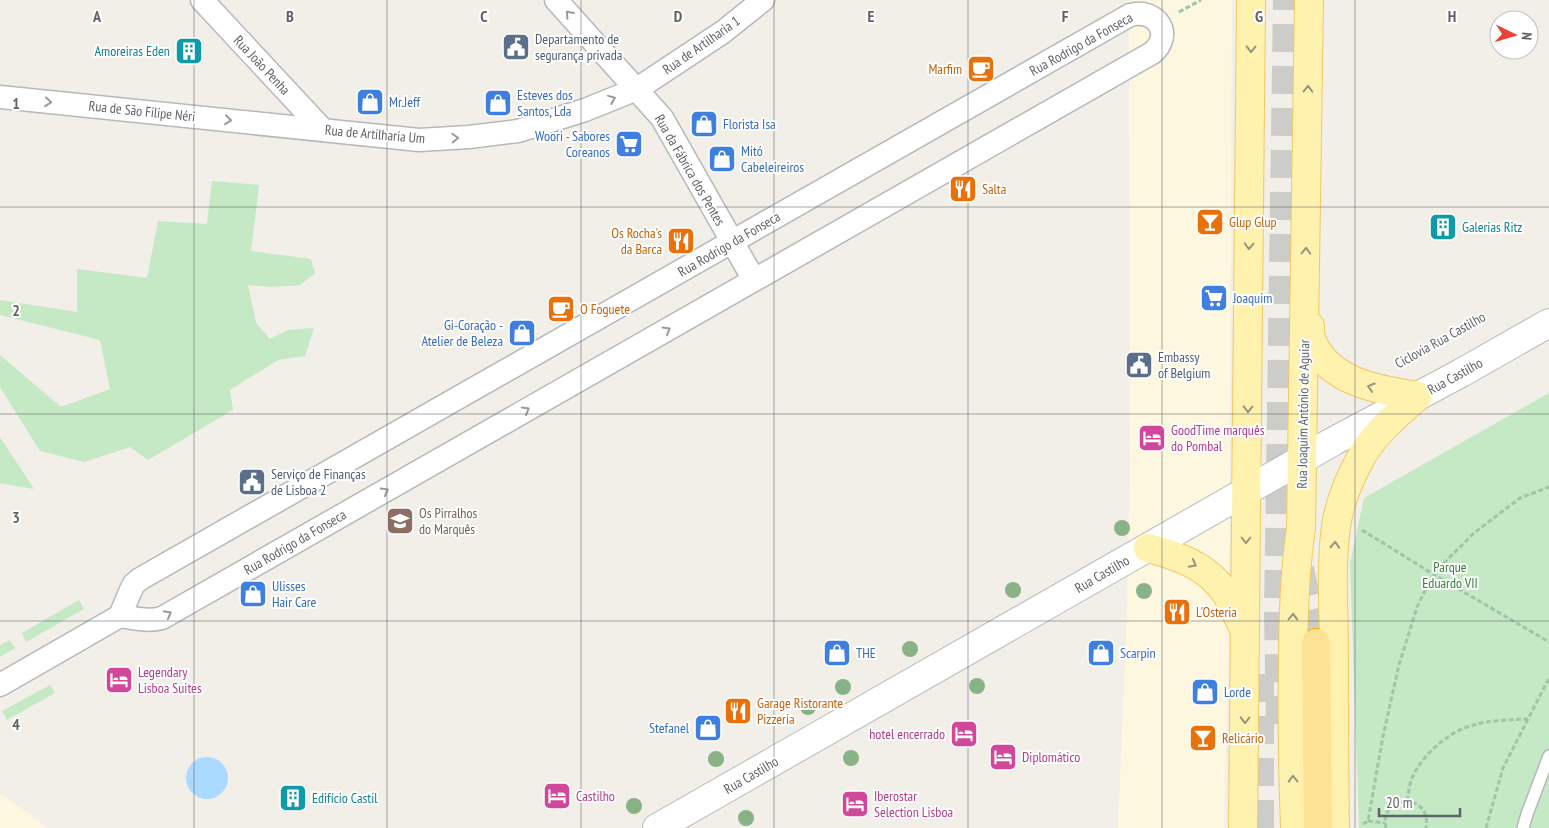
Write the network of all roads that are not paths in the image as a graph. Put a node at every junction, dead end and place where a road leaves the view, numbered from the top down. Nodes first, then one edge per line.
1 (202, 0) edge
2 (556, 0) edge
3 (763, 0) edge
4 (1251, 0) edge
5 (1309, 0) edge
6 (637, 89) junction
7 (0, 96) edge
8 (285, 126) joint
9 (323, 130) junction
10 (732, 242) junction
11 (754, 280) junction
12 (1305, 295) junction
13 (1549, 323) edge
14 (1418, 396) junction
15 (1302, 459) junction
16 (1247, 491) junction
17 (1301, 529) junction
18 (1148, 548) junction
19 (1334, 594) junction
20 (120, 616) junction
21 (1246, 631) junction
22 (1316, 643) tunnel mouth
23 (0, 685) edge
24 (1549, 756) edge
25 (657, 828) edge
26 (1243, 828) edge
27 (1294, 828) edge
28 (1318, 828) edge
29 (1335, 828) edge
30 (1523, 828) edge

1 - 9 street, Rua João Penha
6 -> 2 street, Rua da Fábrica dos Pentes
3 - 6 street, Rua de Artilharia 1
4 -> 16 main road
12 -> 5 main road, Rua Joaquim António de Aguiar
9 -> 6 street, Rua de Artilharia Um
6 - 10 street, Rua da Fábrica dos Pentes
7 -> 8 street, Rua de São Filipe Néri
8 - 9 street, Rua de Artilharia Um
10 - 11 street, Rua da Fábrica dos Pentes
10 - 11 street, Rua Rodrigo da Fonseca
10 - 20 street, Rua Rodrigo da Fonseca
20 -> 11 street, Rua Rodrigo da Fonseca
14 -> 12 main road
12 - 15 main road, Rua Joaquim António de Aguiar
13 - 14 street, Rua Castilho
14 - 15 street, Rua Castilho
19 -> 14 main road
15 - 16 street, Rua Castilho
15 - 17 main road, Rua Joaquim António de Aguiar
16 - 18 street, Rua Castilho
16 -> 21 main road
17 - 19 main road
27 -> 17 main road, Rua Joaquim António de Aguiar
18 -> 21 main road
18 - 25 street, Rua Castilho
19 - 29 main road
20 - 23 street
21 -> 26 main road
22 - 28 highway
24 - 30 lane

